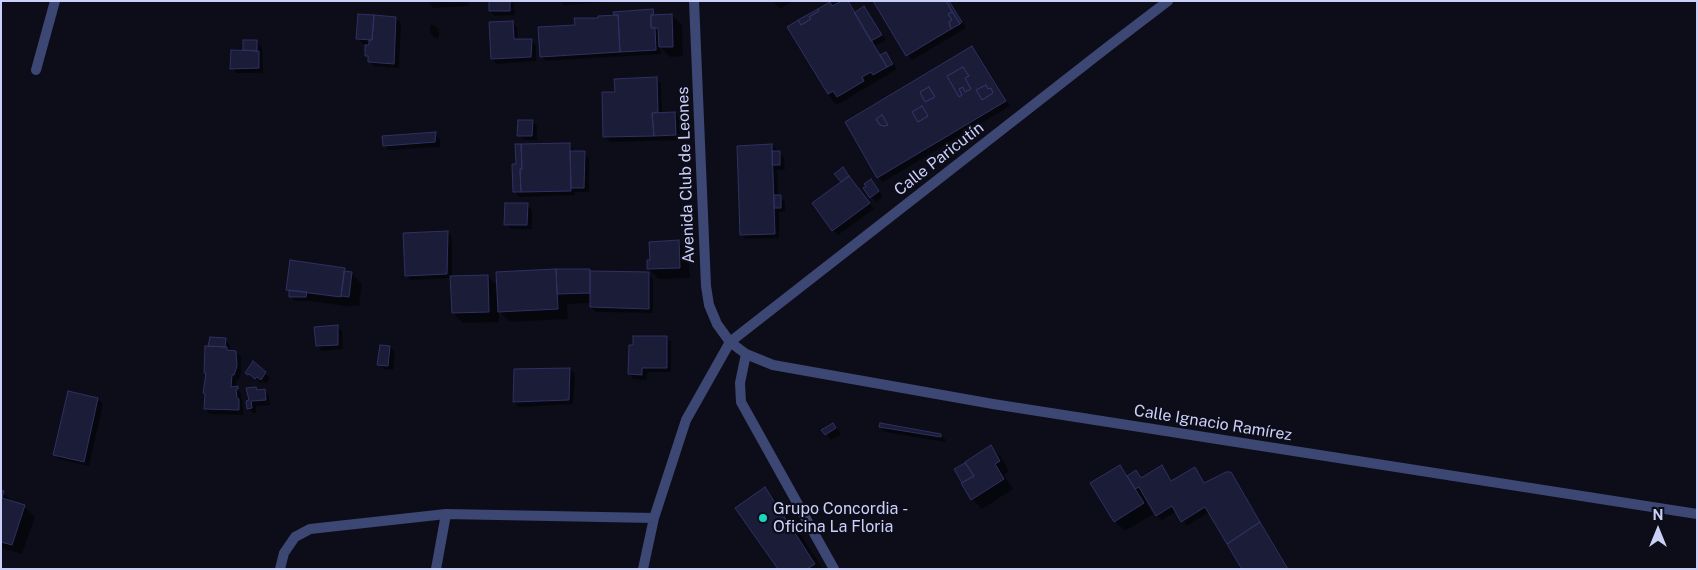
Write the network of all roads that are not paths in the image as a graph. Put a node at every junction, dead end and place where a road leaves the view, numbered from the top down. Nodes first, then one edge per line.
1 (55, 1) edge
2 (694, 1) edge
3 (1168, 1) edge
4 (36, 70) dead end
5 (730, 342) junction
6 (746, 354) junction
7 (446, 514) junction
8 (1697, 514) edge
9 (654, 518) junction
10 (280, 569) edge
11 (436, 569) edge
12 (643, 569) edge
13 (834, 569) edge

1 - 4 street
2 - 5 street, Avenida Club de Leones
3 - 5 street, Calle Paricutín
5 - 6 street, Calle Ignacio Ramírez
5 - 9 street
6 - 8 street, Calle Ignacio Ramírez
6 - 13 street
7 - 9 street
7 - 10 street
7 - 11 street
9 - 12 street

